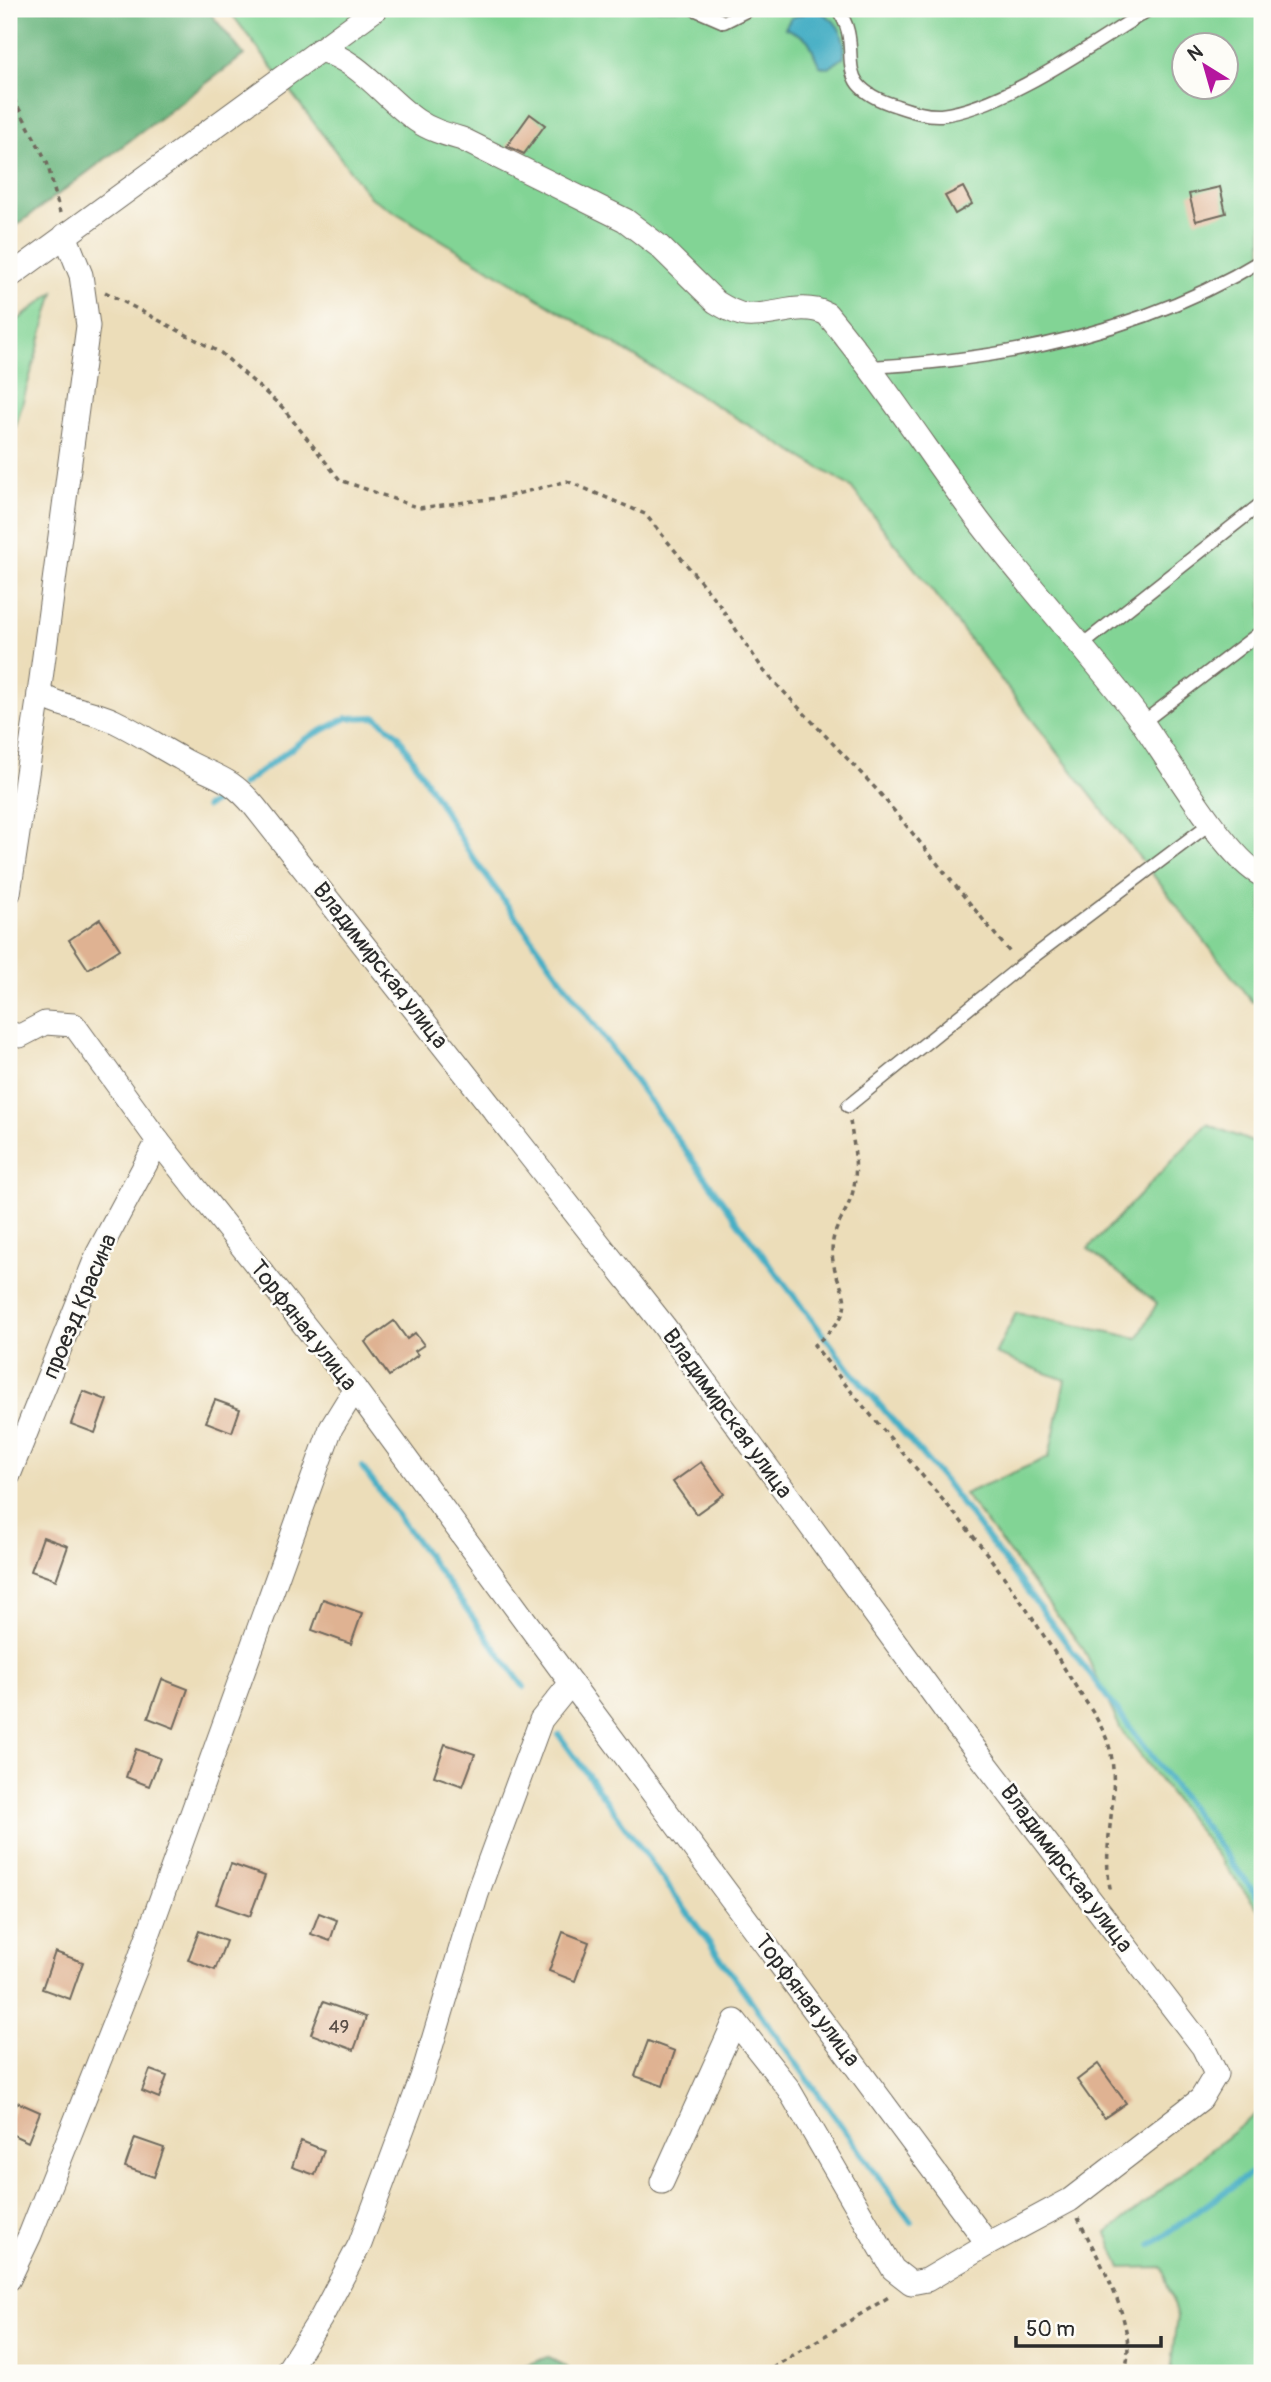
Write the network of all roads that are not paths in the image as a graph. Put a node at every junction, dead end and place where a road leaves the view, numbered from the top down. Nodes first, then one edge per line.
1 (376, 9) edge
2 (694, 9) edge
3 (750, 9) edge
4 (837, 9) edge
5 (1150, 9) edge
6 (319, 50) junction
7 (65, 235) junction
8 (1262, 260) edge
9 (9, 277) edge
10 (871, 367) junction
11 (1262, 503) edge
12 (1262, 631) edge
13 (1082, 645) junction
14 (39, 694) junction
15 (1142, 723) junction
16 (1212, 822) junction
17 (1262, 875) edge
18 (9, 893) edge
19 (9, 1033) edge
20 (848, 1106) road end
21 (158, 1141) junction
22 (355, 1389) junction
23 (9, 1475) edge
24 (571, 1683) junction
25 (662, 2182) dead end
26 (988, 2244) junction
27 (9, 2279) edge
28 (286, 2373) edge

1 - 6 street
2 - 3 lane
4 - 5 lane
6 - 7 street
6 - 10 street
7 - 9 street
7 - 14 street
8 - 10 lane
10 - 13 street
11 - 13 lane
12 - 15 lane
13 - 15 street
14 - 18 street
14 - 26 street, Владимирская улица
15 - 16 street
16 - 17 street
16 - 20 lane
19 - 21 street, Торфяная улица
21 - 22 street, Торфяная улица
21 - 23 street, проезд Красина
22 - 24 street, Торфяная улица
22 - 27 street
24 - 26 street, Торфяная улица
24 - 28 street
25 - 26 street

